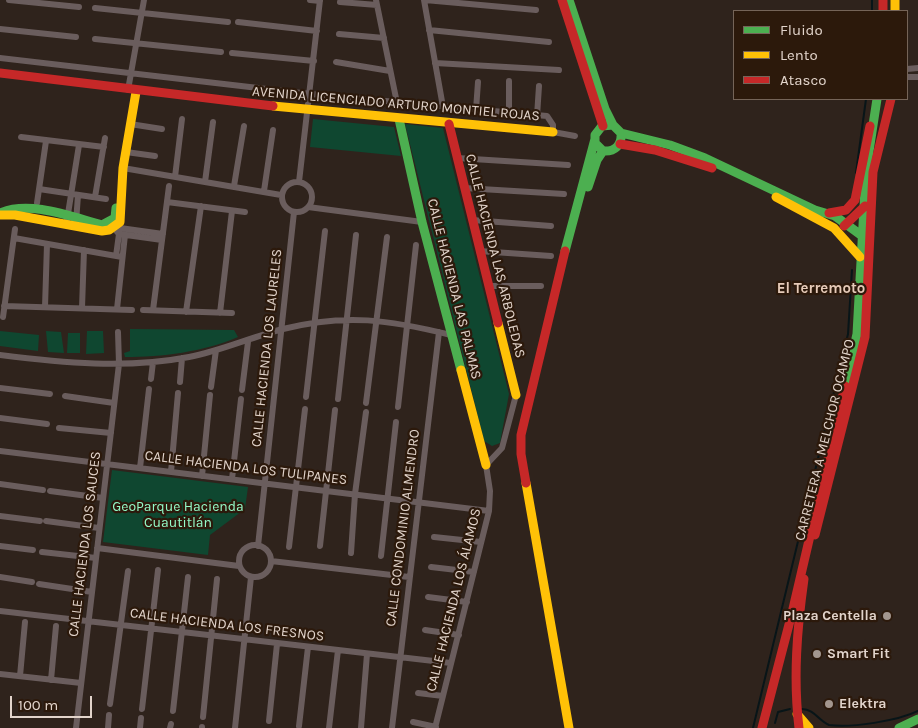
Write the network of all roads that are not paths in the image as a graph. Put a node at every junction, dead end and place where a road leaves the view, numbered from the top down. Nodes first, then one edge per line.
1 (9, 0) edge
2 (144, 0) edge
3 (310, 0) edge
4 (424, 0) edge
5 (562, 0) edge
6 (569, 0) edge
7 (320, 1) edge
8 (340, 2) dead end
9 (377, 2) edge
10 (79, 7) dead end
11 (95, 8) dead end
12 (536, 10) dead end
13 (141, 13) junction
14 (228, 22) dead end
15 (238, 22) dead end
16 (0, 29) edge
17 (429, 30) junction
18 (317, 31) junction
19 (338, 34) dead end
20 (76, 37) dead end
21 (384, 38) junction
22 (95, 39) dead end
23 (549, 42) dead end
24 (136, 43) junction
25 (221, 52) dead end
26 (232, 53) dead end
27 (0, 58) edge
28 (314, 61) junction
29 (336, 62) dead end
30 (435, 63) junction
31 (390, 70) junction
32 (559, 70) dead end
33 (0, 73) edge
34 (131, 74) junction
35 (509, 81) dead end
36 (478, 82) dead end
37 (539, 86) dead end
38 (132, 91) junction
39 (310, 94) junction
40 (877, 100) edge
41 (890, 100) edge
42 (396, 102) junction
43 (443, 107) junction
44 (476, 110) junction
45 (308, 111) junction
46 (509, 113) junction
47 (875, 114) junction
48 (538, 116) junction
49 (182, 119) dead end
50 (399, 119) junction
51 (213, 122) dead end
52 (130, 124) junction
53 (449, 124) junction
54 (613, 125) junction
55 (244, 126) dead end
56 (603, 126) junction
57 (162, 129) dead end
58 (273, 130) dead end
59 (553, 132) junction
60 (621, 133) junction
61 (575, 136) dead end
62 (21, 137) dead end
63 (105, 138) dead end
64 (594, 139) junction
65 (46, 140) junction
66 (620, 144) junction
67 (79, 145) junction
68 (104, 147) junction
69 (603, 150) junction
70 (126, 152) junction
71 (154, 156) dead end
72 (457, 158) junction
73 (568, 165) dead end
74 (123, 168) junction
75 (175, 177) junction
76 (205, 182) junction
77 (299, 182) junction
78 (872, 185) junction
79 (169, 186) dead end
80 (234, 186) junction
81 (464, 188) junction
82 (39, 189) junction
83 (264, 191) junction
84 (70, 194) junction
85 (564, 194) dead end
86 (78, 195) junction
87 (281, 195) junction
88 (95, 197) junction
89 (106, 199) dead end
90 (167, 202) junction
91 (38, 203) dead end
92 (201, 206) junction
93 (308, 207) junction
94 (864, 209) junction
95 (232, 211) junction
96 (245, 212) dead end
97 (294, 212) junction
98 (825, 213) junction
99 (0, 214) edge
100 (472, 220) junction
101 (71, 222) junction
102 (422, 222) junction
103 (847, 224) junction
104 (551, 226) dead end
105 (834, 228) junction
106 (15, 229) dead end
107 (116, 230) junction
108 (325, 231) dead end
109 (135, 233) junction
110 (356, 235) dead end
111 (862, 236) junction
112 (163, 237) junction
113 (388, 237) dead end
114 (14, 238) junction
115 (47, 244) junction
116 (416, 245) dead end
117 (84, 250) junction
118 (479, 251) junction
119 (119, 256) junction
120 (551, 256) dead end
121 (860, 258) junction
122 (488, 286) junction
123 (541, 286) dead end
124 (4, 306) junction
125 (45, 307) junction
126 (82, 308) junction
127 (116, 309) junction
128 (132, 310) dead end
129 (143, 310) dead end
130 (154, 310) junction
131 (186, 312) junction
132 (220, 313) junction
133 (232, 313) dead end
134 (3, 317) dead end
135 (377, 319) junction
136 (346, 320) junction
137 (313, 323) junction
138 (408, 325) junction
139 (282, 329) junction
140 (118, 332) dead end
141 (439, 332) junction
142 (451, 335) junction
143 (865, 338) junction
144 (248, 342) junction
145 (216, 350) junction
146 (0, 355) edge
147 (182, 358) junction
148 (153, 362) junction
149 (119, 364) junction
150 (151, 379) dead end
151 (180, 382) dead end
152 (211, 386) dead end
153 (0, 388) edge
154 (149, 389) dead end
155 (242, 390) dead end
156 (178, 393) dead end
157 (50, 394) dead end
158 (210, 395) dead end
159 (65, 396) dead end
160 (516, 396) joint
161 (306, 398) dead end
162 (241, 399) dead end
163 (338, 399) dead end
164 (114, 402) junction
165 (366, 403) dead end
166 (398, 407) dead end
167 (305, 410) dead end
168 (335, 410) dead end
169 (366, 412) dead end
170 (0, 418) edge
171 (396, 422) dead end
172 (47, 424) dead end
173 (59, 428) dead end
174 (111, 433) junction
175 (0, 451) edge
176 (107, 463) junction
177 (486, 465) junction
178 (140, 468) junction
179 (171, 472) junction
180 (202, 476) junction
181 (232, 479) junction
182 (265, 483) junction
183 (0, 484) edge
184 (296, 487) junction
185 (325, 491) junction
186 (355, 494) junction
187 (103, 498) junction
188 (386, 498) junction
189 (418, 502) junction
190 (489, 511) junction
191 (0, 516) edge
192 (99, 528) junction
193 (434, 537) dead end
194 (481, 542) junction
195 (0, 546) edge
196 (258, 546) junction
197 (320, 546) dead end
198 (289, 547) dead end
199 (97, 548) junction
200 (33, 550) dead end
201 (42, 552) dead end
202 (351, 553) dead end
203 (381, 556) dead end
204 (96, 558) junction
205 (271, 561) junction
206 (239, 566) junction
207 (431, 567) dead end
208 (158, 570) dead end
209 (128, 571) dead end
210 (474, 572) junction
211 (0, 577) edge
212 (188, 577) dead end
213 (251, 577) junction
214 (409, 577) junction
215 (218, 579) dead end
216 (32, 582) dead end
217 (39, 584) dead end
218 (92, 592) junction
219 (428, 597) dead end
220 (467, 602) junction
221 (0, 611) edge
222 (88, 621) junction
223 (25, 622) dead end
224 (121, 625) junction
225 (56, 626) dead end
226 (152, 629) junction
227 (425, 630) dead end
228 (182, 632) junction
229 (458, 634) junction
230 (211, 636) junction
231 (246, 640) junction
232 (277, 644) junction
233 (308, 647) junction
234 (338, 650) junction
235 (367, 654) junction
236 (400, 657) junction
237 (452, 663) junction
238 (0, 674) edge
239 (20, 676) junction
240 (51, 680) junction
241 (81, 684) junction
242 (418, 693) dead end
243 (443, 696) junction
244 (110, 704) dead end
245 (142, 709) dead end
246 (172, 711) dead end
247 (765, 714) junction
248 (797, 714) junction
249 (110, 715) dead end
250 (203, 717) dead end
251 (141, 718) dead end
252 (918, 719) edge
253 (269, 721) dead end
254 (413, 722) dead end
255 (299, 726) dead end
256 (436, 727) edge
257 (76, 728) edge
258 (108, 728) edge
259 (140, 728) edge
260 (235, 728) edge
261 (329, 728) edge
262 (361, 728) edge
263 (392, 728) edge
264 (569, 728) edge
265 (573, 728) edge
266 (762, 728) edge
267 (767, 728) edge
268 (791, 728) edge
269 (799, 728) edge
270 (809, 728) edge
271 (899, 728) edge

1 - 10 street
2 - 13 street
3 - 7 street
4 - 12 street
4 - 17 street
5 - 56 main road
6 - 54 main road
7 - 18 street
8 - 9 street
9 - 21 street
11 - 13 street
13 - 14 street
13 - 24 street
15 - 18 street
16 - 20 street
17 - 23 street
17 - 30 street
18 - 28 street
19 - 21 street
21 - 31 street
22 - 24 street
24 - 25 street
24 - 34 street
26 - 28 street
27 - 34 street, AVENIDA LICENCIADO ARTURO MONTIEL ROJAS
28 - 39 street
29 - 31 street
30 - 32 street
30 - 43 street
31 - 42 street
33 - 38 main road, AVENIDA LICENCIADO ARTURO MONTIEL ROJAS
34 - 38 street
34 - 39 street, AVENIDA LICENCIADO ARTURO MONTIEL ROJAS
35 - 46 street
36 - 44 street
37 - 48 street
38 - 45 main road, AVENIDA LICENCIADO ARTURO MONTIEL ROJAS
38 - 52 main road
39 - 42 street, AVENIDA LICENCIADO ARTURO MONTIEL ROJAS
39 - 45 street
40 - 47 main road
41 - 78 main road, CARRETERA A MELCHOR OCAMPO
42 - 43 street, AVENIDA LICENCIADO ARTURO MONTIEL ROJAS
43 - 44 street, AVENIDA LICENCIADO ARTURO MONTIEL ROJAS
44 - 46 street, AVENIDA LICENCIADO ARTURO MONTIEL ROJAS
45 - 50 main road, AVENIDA LICENCIADO ARTURO MONTIEL ROJAS
45 - 77 street
46 - 48 street, AVENIDA LICENCIADO ARTURO MONTIEL ROJAS
47 - 94 main road
47 - 98 main road
48 - 59 street, AVENIDA LICENCIADO ARTURO MONTIEL ROJAS
49 - 75 street
50 - 53 main road, AVENIDA LICENCIADO ARTURO MONTIEL ROJAS
50 - 102 main road, CALLE HACIENDA LAS PALMAS
51 - 76 street
52 - 57 street
52 - 70 main road
53 - 59 main road, AVENIDA LICENCIADO ARTURO MONTIEL ROJAS
53 - 72 main road, CALLE HACIENDA LAS ARBOLEDAS
54 - 56 main road
54 - 60 main road
55 - 80 street
56 - 64 main road
58 - 83 street
59 - 61 street
60 - 66 main road
60 - 98 main road
62 - 65 street
63 - 68 street
64 - 69 main road
64 - 264 main road
65 - 67 street
65 - 82 street
66 - 69 main road
66 - 105 main road
67 - 68 street
67 - 84 street
68 - 88 street
69 - 265 main road
70 - 71 street
70 - 74 main road
72 - 73 street
72 - 81 main road, CALLE HACIENDA LAS ARBOLEDAS
74 - 75 street
74 - 107 main road
75 - 76 street
76 - 80 street
77 - 87 street
77 - 93 street
78 - 94 main road
78 - 143 main road, CARRETERA A MELCHOR OCAMPO
79 - 90 street
80 - 83 street
81 - 85 street
81 - 100 main road, CALLE HACIENDA LAS ARBOLEDAS
82 - 84 street
82 - 91 street
83 - 87 street
84 - 86 street
84 - 101 street
86 - 88 street
86 - 101 street
87 - 97 street
88 - 89 street
90 - 92 street
90 - 112 street
92 - 95 street
92 - 131 street
93 - 97 street
93 - 102 street
94 - 103 main road
94 - 111 main road
95 - 96 street
95 - 132 street
97 - 139 street, CALLE HACIENDA LOS LAURELES
98 - 103 main road
99 - 101 main road
100 - 104 street
100 - 118 main road, CALLE HACIENDA LAS ARBOLEDAS
101 - 107 main road
102 - 142 main road, CALLE HACIENDA LAS PALMAS
103 - 105 main road
103 - 111 main road
105 - 121 main road
106 - 114 street
107 - 109 street
107 - 109 street
107 - 119 street
108 - 137 street
109 - 112 street
110 - 136 street
111 - 121 main road
111 - 143 main road
112 - 130 street
113 - 135 street
114 - 115 street
114 - 124 street
115 - 117 street
115 - 125 street
116 - 138 street
117 - 119 street
117 - 126 street
118 - 120 street
118 - 122 main road, CALLE HACIENDA LAS ARBOLEDAS
119 - 127 street
121 - 247 main road, CARRETERA A MELCHOR OCAMPO
122 - 123 street
122 - 160 main road, CALLE HACIENDA LAS ARBOLEDAS
124 - 125 street
124 - 134 street
125 - 126 street
126 - 127 street
127 - 128 street
129 - 130 street
130 - 131 street
131 - 132 street
132 - 133 street
135 - 136 street
135 - 138 street
135 - 165 street
136 - 137 street
136 - 163 street
137 - 139 street
137 - 161 street
138 - 141 street
138 - 166 street
139 - 144 street
139 - 182 street, CALLE HACIENDA LOS LAURELES
140 - 149 street, CALLE HACIENDA LOS SAUCES
141 - 142 street
141 - 189 street, CALLE CONDOMINIO ALMENDRO
142 - 177 main road, CALLE HACIENDA LAS PALMAS
143 - 248 main road, CARRETERA A MELCHOR OCAMPO
144 - 145 street
144 - 155 street
145 - 147 street
145 - 152 street
146 - 149 street
147 - 148 street
147 - 151 street
148 - 149 street
148 - 150 street
149 - 164 street, CALLE HACIENDA LOS SAUCES
153 - 157 street
154 - 178 street
156 - 179 street
158 - 180 street
159 - 164 street
160 - 177 street
162 - 181 street
164 - 174 street, CALLE HACIENDA LOS SAUCES
167 - 184 street
168 - 185 street
169 - 186 street
170 - 172 street
171 - 188 street
173 - 174 street
174 - 176 street, CALLE HACIENDA LOS SAUCES
175 - 176 street, CALLE HACIENDA LOS TULIPANES
176 - 178 street, CALLE HACIENDA LOS TULIPANES
176 - 187 street, CALLE HACIENDA LOS SAUCES
177 - 190 street, CALLE HACIENDA LOS ÁLAMOS
178 - 179 street, CALLE HACIENDA LOS TULIPANES
179 - 180 street, CALLE HACIENDA LOS TULIPANES
180 - 181 street, CALLE HACIENDA LOS TULIPANES
181 - 182 street, CALLE HACIENDA LOS TULIPANES
182 - 184 street, CALLE HACIENDA LOS TULIPANES
182 - 196 street, CALLE HACIENDA LOS LAURELES
183 - 187 street
184 - 185 street, CALLE HACIENDA LOS TULIPANES
184 - 198 street
185 - 186 street, CALLE HACIENDA LOS TULIPANES
185 - 197 street
186 - 188 street, CALLE HACIENDA LOS TULIPANES
186 - 202 street
187 - 192 street, CALLE HACIENDA LOS SAUCES
188 - 189 street, CALLE HACIENDA LOS TULIPANES
188 - 203 street
189 - 190 street, CALLE HACIENDA LOS TULIPANES
189 - 214 street, CALLE CONDOMINIO ALMENDRO
190 - 194 street, CALLE HACIENDA LOS ÁLAMOS
191 - 192 street
192 - 199 street, CALLE HACIENDA LOS SAUCES
193 - 194 street
194 - 210 street, CALLE HACIENDA LOS ÁLAMOS
195 - 200 street
196 - 205 street
196 - 206 street
199 - 204 street, CALLE HACIENDA LOS SAUCES
199 - 206 street
201 - 204 street
204 - 218 street, CALLE HACIENDA LOS SAUCES
205 - 213 street
205 - 214 street
206 - 213 street
207 - 210 street
208 - 226 street
209 - 224 street
210 - 220 street, CALLE HACIENDA LOS ÁLAMOS
211 - 216 street
212 - 228 street
213 - 231 street
214 - 236 street, CALLE CONDOMINIO ALMENDRO
215 - 230 street
217 - 218 street
218 - 222 street, CALLE HACIENDA LOS SAUCES
219 - 220 street
220 - 229 street, CALLE HACIENDA LOS ÁLAMOS
221 - 222 street, CALLE HACIENDA LOS FRESNOS
222 - 224 street, CALLE HACIENDA LOS FRESNOS
222 - 241 street, CALLE HACIENDA LOS SAUCES
223 - 239 street
224 - 226 street, CALLE HACIENDA LOS FRESNOS
224 - 244 street
225 - 240 street
226 - 228 street, CALLE HACIENDA LOS FRESNOS
226 - 245 street
227 - 229 street
228 - 230 street, CALLE HACIENDA LOS FRESNOS
228 - 246 street
229 - 237 street, CALLE HACIENDA LOS ÁLAMOS
230 - 231 street, CALLE HACIENDA LOS FRESNOS
230 - 250 street
231 - 232 street, CALLE HACIENDA LOS FRESNOS
231 - 260 street
232 - 233 street, CALLE HACIENDA LOS FRESNOS
232 - 253 street
233 - 234 street, CALLE HACIENDA LOS FRESNOS
233 - 255 street
234 - 235 street, CALLE HACIENDA LOS FRESNOS
234 - 261 street
235 - 236 street, CALLE HACIENDA LOS FRESNOS
235 - 262 street
236 - 237 street, CALLE HACIENDA LOS FRESNOS
236 - 263 street, CALLE CONDOMINIO ALMENDRO
237 - 243 street, CALLE HACIENDA LOS ÁLAMOS
238 - 239 street
239 - 240 street
240 - 241 street
241 - 257 street, CALLE HACIENDA LOS SAUCES
242 - 243 street
243 - 256 street, CALLE HACIENDA LOS ÁLAMOS
247 - 266 main road, CARRETERA A MELCHOR OCAMPO
247 - 267 main road
248 - 268 main road
248 - 269 main road, CARRETERA A MELCHOR OCAMPO
248 - 270 main road
249 - 258 street
251 - 259 street
252 - 271 main road
254 - 256 street

